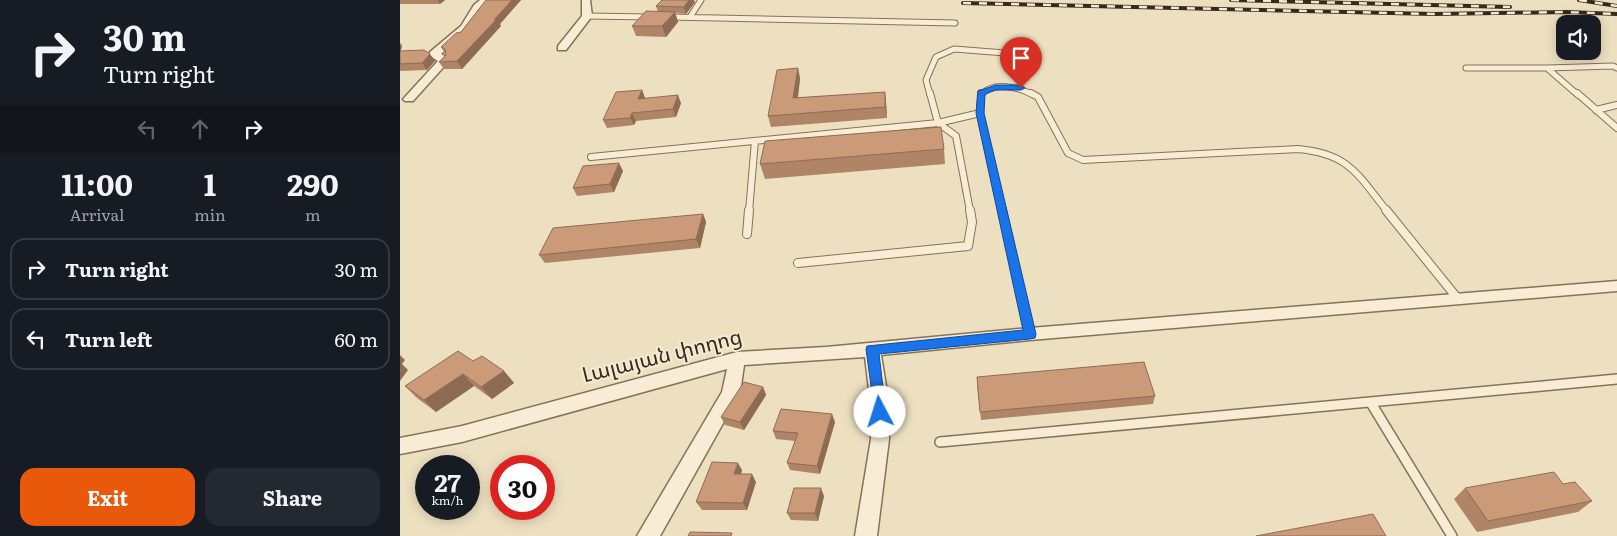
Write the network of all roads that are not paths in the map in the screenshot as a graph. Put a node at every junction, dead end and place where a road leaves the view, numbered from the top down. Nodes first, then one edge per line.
1 (486, 0) edge
2 (586, 0) edge
3 (701, 0) edge
4 (587, 16) junction
5 (653, 17) edge
6 (662, 17) edge
7 (690, 17) junction
8 (955, 23) dead end
9 (562, 48) dead end
10 (1019, 54) dead end
11 (1616, 66) edge
12 (1466, 68) dead end
13 (1547, 68) junction
14 (409, 100) dead end
15 (1617, 105) edge
16 (1596, 110) junction
17 (980, 113) junction
18 (938, 123) junction
19 (1617, 128) edge
20 (755, 141) junction
21 (591, 158) dead end
22 (747, 234) dead end
23 (798, 263) dead end
24 (1617, 286) edge
25 (1458, 299) junction
26 (1030, 334) junction
27 (872, 349) junction
28 (737, 359) junction
29 (1617, 379) edge
30 (1371, 404) junction
31 (940, 442) dead end
32 (400, 446) edge
33 (648, 536) edge
34 (866, 536) edge
35 (1452, 536) edge

1 - 14 street
2 - 4 street
3 - 7 lane
4 - 5 lane
4 - 9 street
6 - 7 lane
7 - 8 lane
10 - 18 lane
11 - 13 lane
12 - 13 lane
13 - 16 lane
15 - 16 lane
16 - 19 lane
17 - 18 lane
17 - 25 lane
17 - 26 lane
18 - 20 lane
18 - 23 lane
20 - 21 lane
20 - 22 lane
24 - 25 street, Լալայան փողոց
25 - 26 street, Լալայան փողոց
26 - 27 street, Լալայան փողոց
27 - 28 street, Լալայան փողոց
27 - 34 street
28 - 32 street, Լալայան փողոց
28 - 33 street
29 - 30 lane
30 - 31 lane
30 - 35 lane

